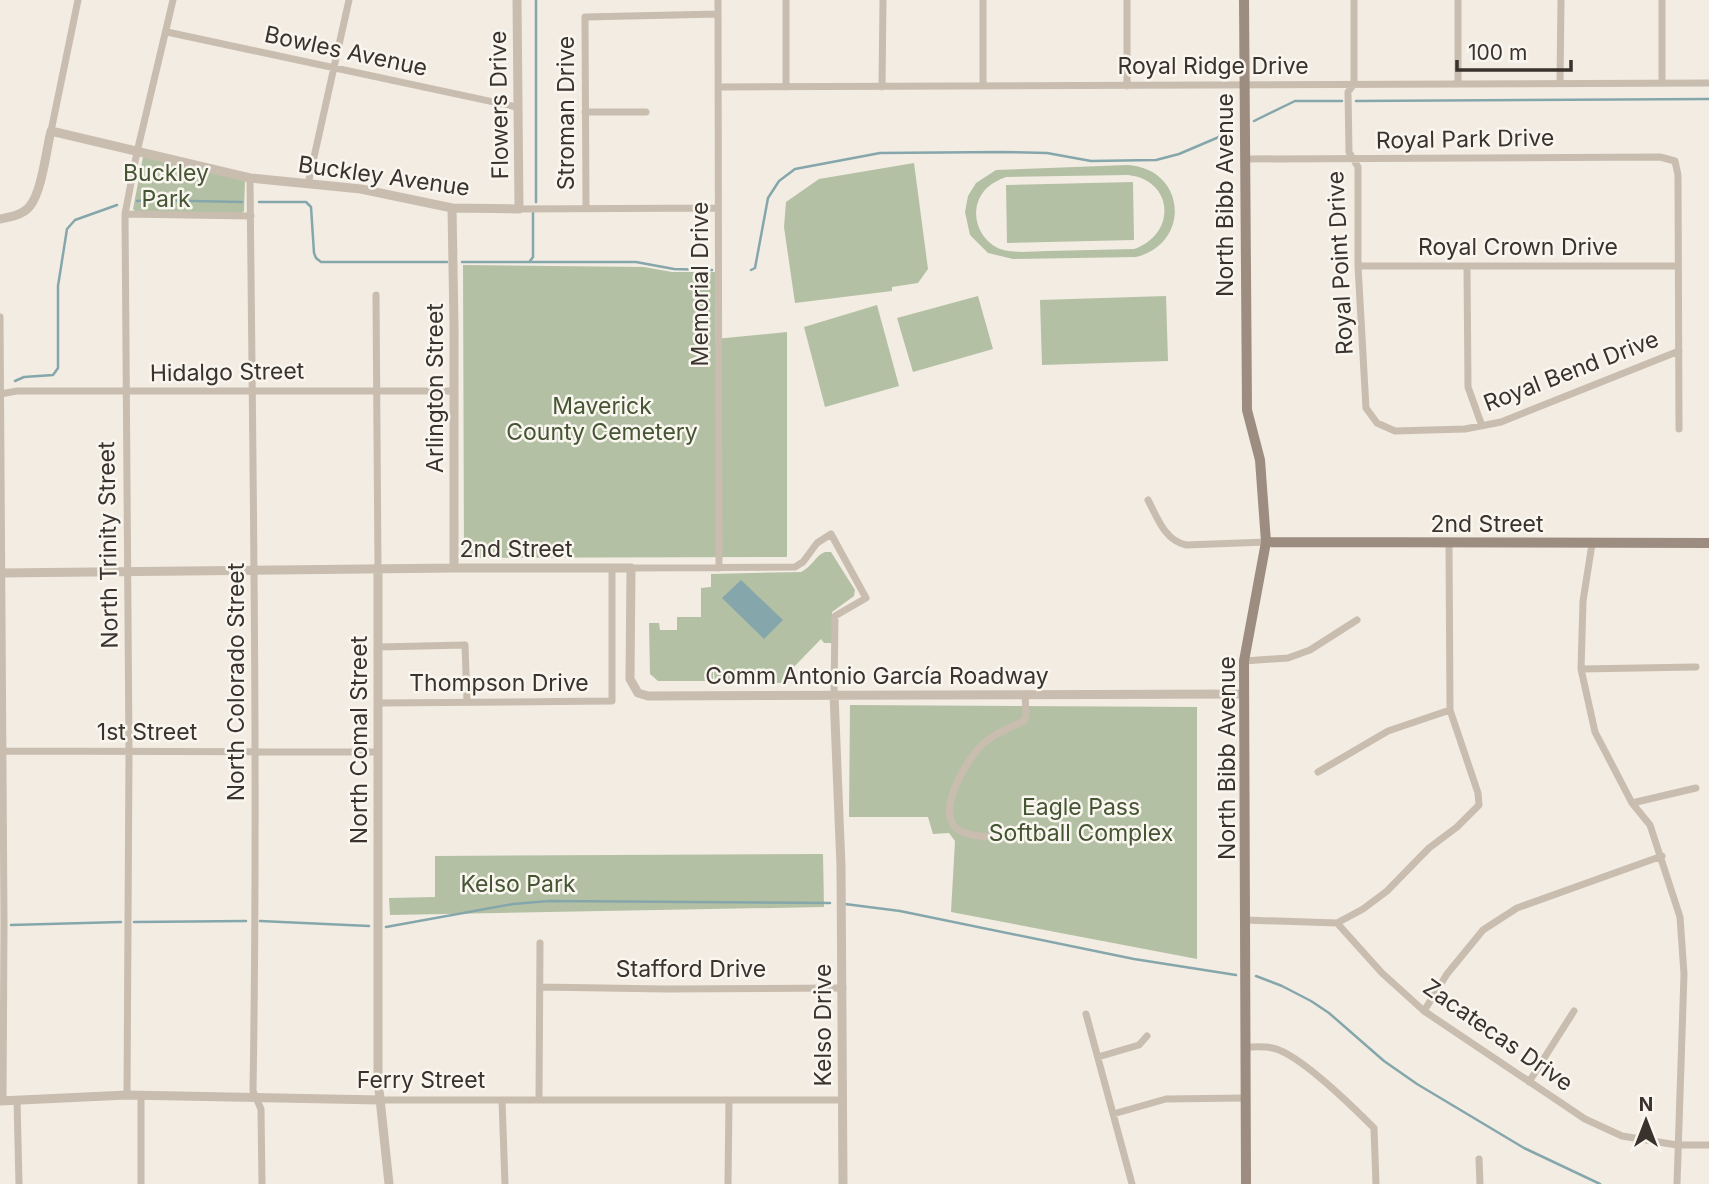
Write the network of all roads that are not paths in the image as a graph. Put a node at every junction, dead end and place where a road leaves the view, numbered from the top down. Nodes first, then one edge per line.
1 (78, 0) edge
2 (173, 0) edge
3 (349, 0) edge
4 (517, 0) edge
5 (718, 0) edge
6 (786, 0) edge
7 (883, 0) edge
8 (983, 0) edge
9 (1127, 0) edge
10 (1244, 0) edge
11 (1354, 0) edge
12 (1458, 0) edge
13 (1561, 0) edge
14 (1662, 0) edge
15 (718, 14) junction
16 (167, 32) junction
17 (335, 69) junction
18 (1560, 83) junction
19 (1662, 83) junction
20 (1709, 83) edge
21 (1458, 84) junction
22 (1244, 85) junction
23 (1354, 85) junction
24 (983, 86) junction
25 (1127, 86) junction
26 (718, 87) junction
27 (786, 87) junction
28 (882, 87) junction
29 (517, 107) junction
30 (585, 112) junction
31 (646, 112) dead end
32 (51, 131) junction
33 (137, 152) junction
34 (1245, 159) junction
35 (1354, 159) junction
36 (250, 178) junction
37 (308, 184) junction
38 (452, 208) junction
39 (586, 208) junction
40 (718, 208) junction
41 (519, 209) junction
42 (125, 215) junction
43 (251, 216) junction
44 (0, 219) edge
45 (1358, 266) junction
46 (1678, 266) junction
47 (1467, 268) junction
48 (376, 295) dead end
49 (0, 317) edge
50 (1679, 351) junction
51 (377, 390) junction
52 (251, 391) junction
53 (454, 391) junction
54 (126, 393) junction
55 (1, 394) edge
56 (1366, 402) joint
57 (1482, 426) junction
58 (1679, 429) dead end
59 (1148, 500) dead end
60 (1266, 542) junction
61 (1709, 543) edge
62 (1448, 544) junction
63 (1592, 544) junction
64 (454, 568) junction
65 (612, 568) junction
66 (631, 568) junction
67 (719, 568) junction
68 (378, 569) junction
69 (256, 571) junction
70 (127, 572) junction
71 (1, 573) edge
72 (1357, 620) dead end
73 (378, 647) junction
74 (1244, 661) junction
75 (1696, 667) dead end
76 (1581, 669) junction
77 (1025, 694) junction
78 (1244, 694) junction
79 (834, 695) junction
80 (467, 702) junction
81 (379, 703) junction
82 (1450, 710) junction
83 (1, 751) edge
84 (254, 751) junction
85 (129, 752) junction
86 (378, 752) junction
87 (1318, 772) dead end
88 (1696, 788) dead end
89 (1632, 803) junction
90 (1004, 838) dead end
91 (1662, 856) junction
92 (1245, 920) junction
93 (1337, 923) junction
94 (540, 943) dead end
95 (540, 987) junction
96 (843, 988) junction
97 (1574, 1010) dead end
98 (1424, 1011) junction
99 (1086, 1014) dead end
100 (1147, 1036) dead end
101 (1245, 1047) junction
102 (1098, 1057) junction
103 (1529, 1082) junction
104 (127, 1095) junction
105 (141, 1095) junction
106 (1245, 1098) junction
107 (256, 1099) junction
108 (17, 1100) junction
109 (380, 1100) junction
110 (502, 1100) junction
111 (539, 1100) junction
112 (729, 1100) junction
113 (843, 1100) junction
114 (1, 1101) edge
115 (1113, 1114) junction
116 (1709, 1144) edge
117 (1677, 1145) junction
118 (1479, 1159) dead end
119 (19, 1184) edge
120 (141, 1184) edge
121 (262, 1184) edge
122 (389, 1184) edge
123 (505, 1184) edge
124 (728, 1184) edge
125 (843, 1184) edge
126 (1132, 1184) edge
127 (1246, 1184) edge
128 (1376, 1184) edge
129 (1480, 1184) edge
130 (1677, 1184) edge

1 - 32 street
2 - 16 street, North Trinity Street
3 - 17 street
4 - 29 street, Flowers Drive
5 - 15 street, Memorial Drive
6 - 27 street
7 - 28 street
8 - 24 street
9 - 25 street
10 - 22 main road, North Bibb Avenue
11 - 23 street, Royal Point Drive
12 - 21 street
13 - 18 street
14 - 19 street
15 - 26 street, Memorial Drive
15 - 30 street, Stroman Drive
16 - 17 street, Bowles Avenue
16 - 33 street, North Trinity Street
17 - 29 street, Bowles Avenue
17 - 37 street
18 - 19 street, Royal Ridge Drive
18 - 21 street, Royal Ridge Drive
19 - 20 street, Royal Ridge Drive
21 - 23 street, Royal Ridge Drive
22 - 23 street, Royal Ridge Drive
22 - 25 street, Royal Ridge Drive
22 - 34 main road, North Bibb Avenue
23 - 35 street, Royal Point Drive
24 - 25 street, Royal Ridge Drive
24 - 28 street, Royal Ridge Drive
26 - 27 street, Royal Ridge Drive
26 - 40 street, Memorial Drive
27 - 28 street, Royal Ridge Drive
29 - 41 street, Flowers Drive
30 - 31 street
30 - 39 street, Stroman Drive
32 - 33 street, Buckley Avenue
32 - 44 street
33 - 36 street, Buckley Avenue
33 - 42 street, North Trinity Street
34 - 35 street, Royal Park Drive
34 - 60 main road, North Bibb Avenue
35 - 45 street, Royal Point Drive
35 - 46 street, Royal Park Drive
36 - 37 street, Buckley Avenue
36 - 43 street, North Colorado Street
37 - 38 street, Buckley Avenue
38 - 41 street, Buckley Avenue
38 - 53 street, Arlington Street
39 - 40 street, Buckley Avenue
39 - 41 street, Buckley Avenue
40 - 67 street, Memorial Drive
42 - 43 street
42 - 54 street, North Trinity Street
43 - 52 street, North Colorado Street
45 - 47 street, Royal Crown Drive
45 - 56 street, Royal Point Drive
46 - 47 street, Royal Crown Drive
46 - 50 street
47 - 57 street
48 - 51 street, North Comal Street
49 - 55 street
50 - 57 street, Royal Bend Drive
50 - 58 street
51 - 52 street, Hidalgo Street
51 - 53 street, Hidalgo Street
51 - 68 street, North Comal Street
52 - 54 street, Hidalgo Street
52 - 69 street, North Colorado Street
53 - 64 street, Arlington Street
54 - 55 street, Hidalgo Street
54 - 70 street, North Trinity Street
55 - 71 street
56 - 57 street, Royal Bend Drive
59 - 60 street
60 - 62 main road, 2nd Street
60 - 74 main road, North Bibb Avenue
61 - 63 main road, 2nd Street
62 - 63 main road, 2nd Street
62 - 82 street
63 - 76 street
64 - 65 street, 2nd Street
64 - 68 street, 2nd Street
65 - 66 street, 2nd Street
65 - 80 street, Thompson Drive
66 - 67 street, 2nd Street
66 - 79 street, Comm Antonio García Roadway
67 - 79 street, 2nd Street
68 - 69 street, 2nd Street
68 - 73 street, North Comal Street
69 - 70 street, 2nd Street
69 - 84 street, North Colorado Street
70 - 71 street, 2nd Street
70 - 85 street, North Trinity Street
71 - 83 street
72 - 74 street
73 - 80 street
73 - 81 street, North Comal Street
74 - 78 main road, North Bibb Avenue
75 - 76 street
76 - 89 street
77 - 78 street, Comm Antonio García Roadway
77 - 79 street, Comm Antonio García Roadway
77 - 90 street
78 - 92 main road, North Bibb Avenue
79 - 96 street, Kelso Drive
80 - 81 street, Thompson Drive
81 - 86 street, North Comal Street
82 - 87 street
82 - 93 street
83 - 85 street, 1st Street
83 - 114 street
84 - 85 street, 1st Street
84 - 86 street, 1st Street
84 - 107 street, North Colorado Street
85 - 104 street, North Trinity Street
86 - 109 street, North Comal Street
88 - 89 street
89 - 91 street
91 - 98 street
91 - 117 street
92 - 93 street
92 - 101 main road, North Bibb Avenue
93 - 98 street, Zacatecas Drive
94 - 95 street
95 - 96 street, Stafford Drive
95 - 111 street
96 - 113 street, Kelso Drive
97 - 103 street
98 - 103 street, Zacatecas Drive
99 - 102 street
100 - 102 street
101 - 106 main road, North Bibb Avenue
101 - 128 street
102 - 115 street
103 - 117 street, Zacatecas Drive
104 - 105 street, Ferry Street
104 - 108 street, Ferry Street
105 - 107 street, Ferry Street
105 - 120 street
106 - 115 street
106 - 127 main road, North Bibb Avenue
107 - 109 street, Ferry Street
107 - 121 street, North Colorado Street
108 - 114 street, Ferry Street
108 - 119 street
109 - 110 street, Ferry Street
109 - 122 street, North Comal Street
110 - 111 street, Ferry Street
110 - 123 street
111 - 112 street, Ferry Street
112 - 113 street, Ferry Street
112 - 124 street
113 - 125 street, Kelso Drive
115 - 126 street
116 - 117 street, Zacatecas Drive
117 - 130 street
118 - 129 street

